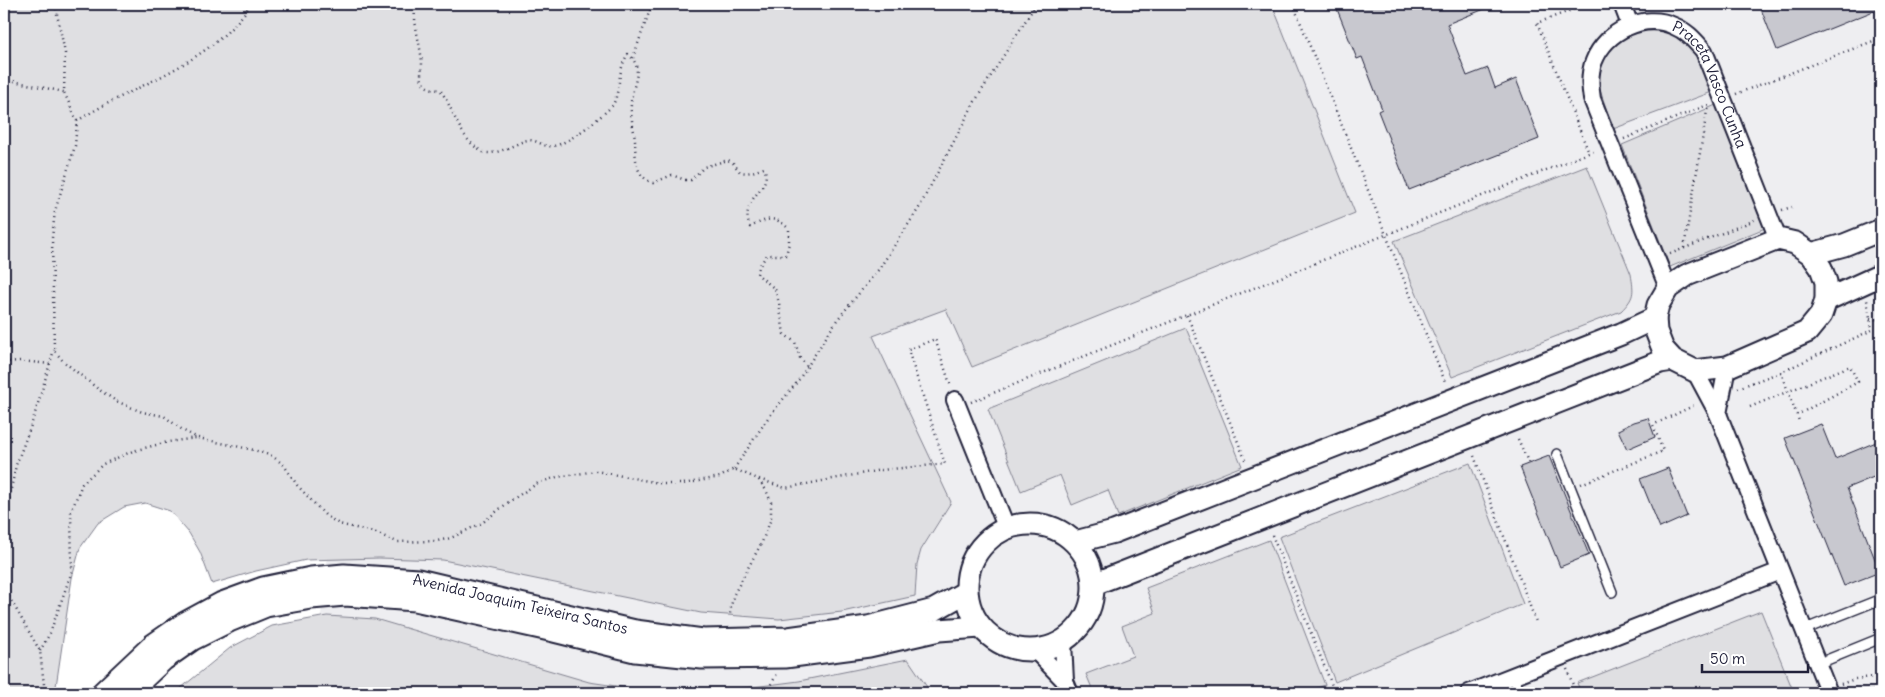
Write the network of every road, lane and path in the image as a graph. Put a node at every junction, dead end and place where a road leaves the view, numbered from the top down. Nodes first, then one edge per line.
1 (54, 4) edge
2 (251, 4) edge
3 (415, 4) edge
4 (652, 4) edge
5 (1036, 4) edge
6 (1293, 4) edge
7 (1588, 4) edge
8 (1622, 4) edge
9 (1630, 25) junction
10 (1881, 38) edge
11 (633, 58) junction
12 (4, 79) edge
13 (64, 92) junction
14 (1716, 102) junction
15 (76, 121) junction
16 (1610, 144) junction
17 (1589, 153) junction
18 (1792, 207) dead end
19 (1768, 215) junction
20 (1881, 230) edge
21 (1386, 234) junction
22 (1778, 239) junction
23 (1684, 248) junction
24 (1811, 254) junction
25 (1656, 260) junction
26 (1881, 275) edge
27 (1668, 288) junction
28 (1866, 296) dead end
29 (1826, 300) junction
30 (1187, 315) junction
31 (1655, 318) junction
32 (1870, 318) junction
33 (1881, 321) edge
34 (54, 350) junction
35 (1672, 360) junction
36 (4, 362) edge
37 (50, 364) junction
38 (808, 367) junction
39 (1727, 367) junction
40 (1695, 371) junction
41 (1781, 372) junction
42 (1446, 384) dead end
43 (1788, 392) junction
44 (1716, 396) junction
45 (956, 404) junction
46 (1750, 407) dead end
47 (1796, 415) junction
48 (1799, 421) dead end
49 (198, 438) junction
50 (1518, 439) dead end
51 (1557, 454) dead end
52 (1474, 456) dead end
53 (1528, 464) dead end
54 (734, 469) junction
55 (1252, 478) junction
56 (758, 479) junction
57 (1570, 488) junction
58 (4, 523) edge
59 (1007, 529) junction
60 (1272, 535) dead end
61 (1075, 542) junction
62 (1780, 570) junction
63 (1094, 584) junction
64 (4, 588) edge
65 (966, 592) junction
66 (1612, 592) dead end
67 (1881, 599) edge
68 (730, 614) dead end
69 (1536, 622) dead end
70 (980, 627) junction
71 (1803, 630) junction
72 (1881, 638) edge
73 (1062, 642) junction
74 (40, 650) junction
75 (1036, 651) junction
76 (1562, 656) junction
77 (1817, 664) junction
78 (1513, 676) junction
79 (1881, 676) edge
80 (1068, 687) edge
81 (1828, 691) edge
82 (45, 693) edge
83 (102, 693) edge
84 (128, 693) edge
85 (1335, 693) edge
86 (1469, 693) edge
87 (1520, 693) edge
88 (1576, 693) edge

1 - 13 path
2 - 15 path
3 - 11 path
4 - 11 path
5 - 38 path
6 - 21 path
7 - 17 path
8 - 9 street
9 - 14 street, Praceta Vasco Cunha
9 - 16 street, Praceta Vasco Cunha
10 - 14 path
11 - 38 path
12 - 13 path
13 - 15 path
14 - 16 path
14 - 19 street, Praceta Vasco Cunha
14 - 23 path
15 - 34 path
16 - 17 path
16 - 25 street, Praceta Vasco Cunha
17 - 21 path
18 - 19 path
19 - 22 street, Praceta Vasco Cunha
19 - 23 path
20 - 24 street
21 - 30 path
21 - 42 path
22 - 24 street
22 - 27 street
23 - 25 path
24 - 29 street
25 - 27 street, Praceta Vasco Cunha
26 - 29 street
27 - 31 street
28 - 32 path
29 - 39 street
30 - 45 path
30 - 55 path
31 - 35 street
31 - 55 street
32 - 33 path
32 - 41 path
34 - 37 path
34 - 49 path
35 - 40 street
35 - 63 street
36 - 37 path
37 - 58 path
38 - 54 path
39 - 40 street
39 - 44 street
40 - 44 street
41 - 43 path
41 - 44 path
43 - 46 path
43 - 47 path
43 - 47 path
44 - 57 path
44 - 62 street
45 - 56 path
45 - 59 street
47 - 48 path
49 - 54 path
49 - 74 path
50 - 53 path
51 - 57 lane
52 - 69 path
54 - 56 path
55 - 61 street
56 - 68 path
57 - 66 lane
59 - 61 street
59 - 65 street
60 - 85 path
61 - 63 street
62 - 71 street
62 - 76 street
63 - 73 street
64 - 74 path
65 - 70 street
65 - 83 street, Avenida Joaquim Teixeira Santos
67 - 71 lane
70 - 75 street
70 - 84 street, Avenida Joaquim Teixeira Santos
71 - 77 street
72 - 77 lane
73 - 75 street
73 - 80 street
74 - 82 path
75 - 80 street
76 - 78 street
76 - 88 path
77 - 81 street
78 - 86 street
78 - 87 lane
79 - 81 path

